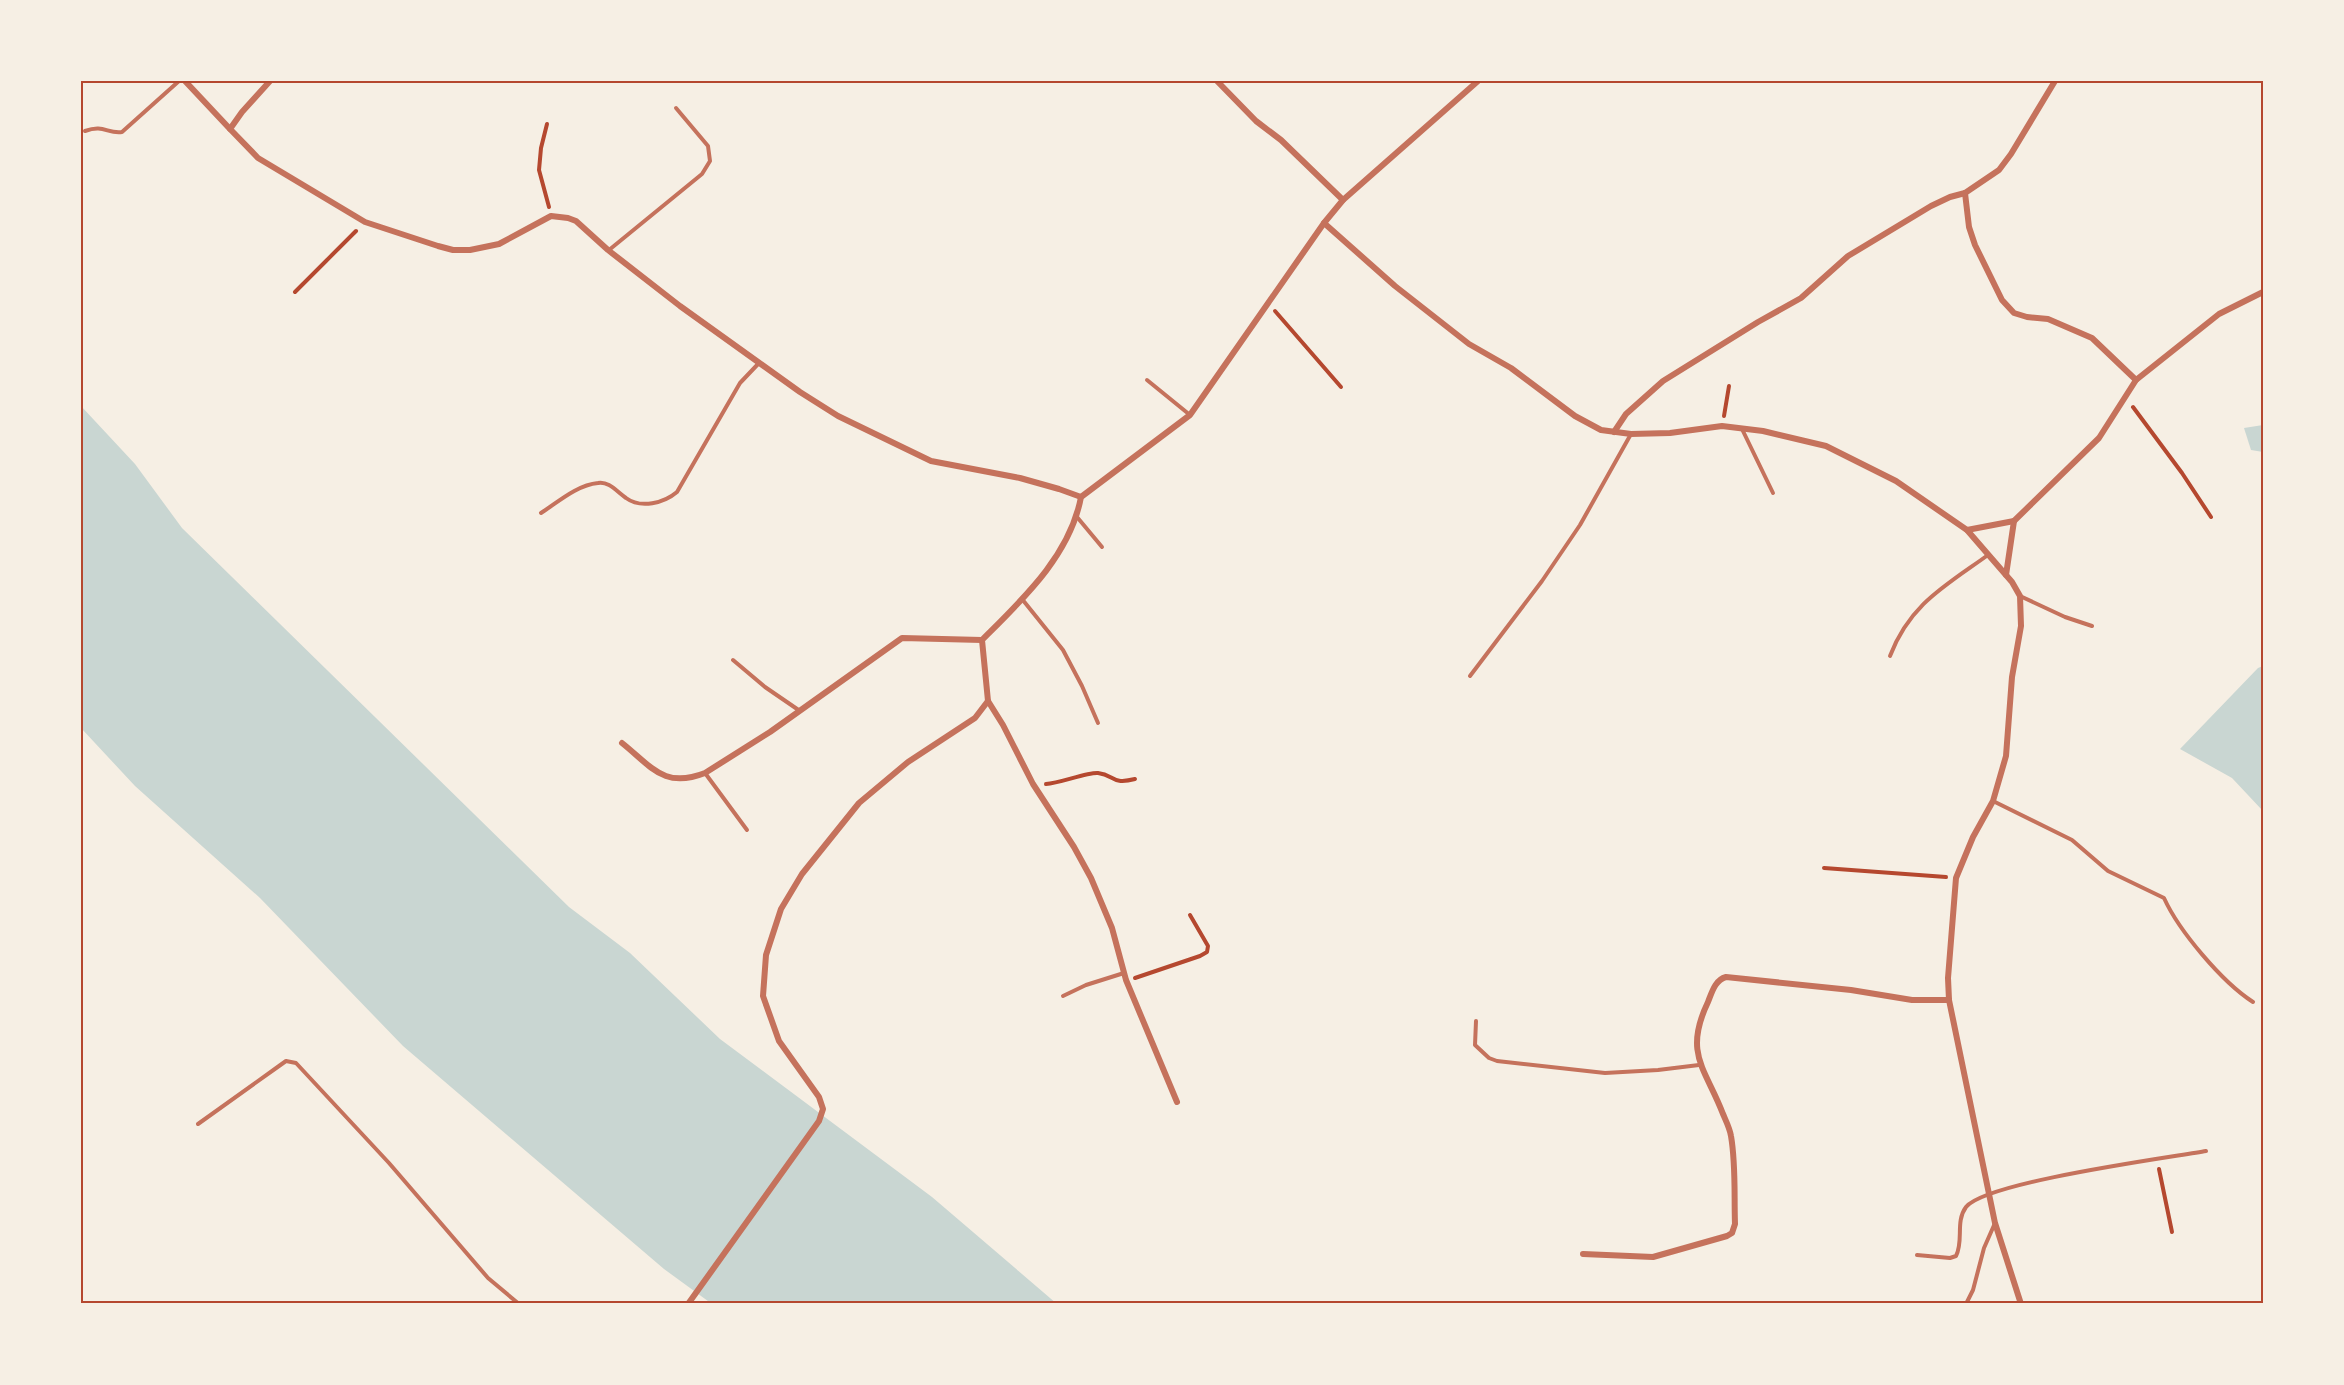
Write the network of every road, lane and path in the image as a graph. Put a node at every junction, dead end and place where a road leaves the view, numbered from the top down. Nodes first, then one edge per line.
1 (179, 81) edge
2 (185, 81) edge
3 (270, 81) edge
4 (1217, 81) edge
5 (1476, 81) edge
6 (2055, 81) edge
7 (676, 108) dead end
8 (547, 124) dead end
9 (230, 129) junction
10 (85, 131) dead end
11 (1965, 193) junction
12 (1343, 200) junction
13 (551, 216) junction
14 (365, 222) junction
15 (1324, 224) junction
16 (608, 250) junction
17 (295, 292) dead end
18 (2263, 292) edge
19 (1269, 304) junction
20 (759, 363) junction
21 (1147, 380) dead end
22 (2136, 380) junction
23 (1730, 386) dead end
24 (1341, 387) dead end
25 (2125, 397) junction
26 (1190, 415) junction
27 (1722, 426) junction
28 (1742, 428) junction
29 (1614, 432) junction
30 (1631, 434) junction
31 (1773, 493) dead end
32 (1081, 497) junction
33 (541, 513) dead end
34 (1077, 517) junction
35 (2211, 517) dead end
36 (2014, 521) junction
37 (1967, 530) junction
38 (1102, 547) dead end
39 (1988, 555) junction
40 (2006, 575) junction
41 (2020, 596) junction
42 (1021, 599) junction
43 (2092, 626) dead end
44 (982, 640) junction
45 (1890, 656) dead end
46 (733, 660) dead end
47 (1470, 676) dead end
48 (988, 701) junction
49 (800, 711) junction
50 (1098, 723) dead end
51 (622, 742) dead end
52 (705, 773) junction
53 (1135, 779) dead end
54 (1033, 784) junction
55 (1993, 801) junction
56 (747, 830) dead end
57 (1824, 868) dead end
58 (1956, 878) junction
59 (1190, 915) dead end
60 (1125, 977) junction
61 (1064, 996) dead end
62 (1949, 1000) junction
63 (2253, 1002) dead end
64 (1476, 1021) dead end
65 (1699, 1065) junction
66 (1177, 1102) dead end
67 (198, 1124) dead end
68 (2206, 1151) dead end
69 (2157, 1159) junction
70 (1990, 1193) junction
71 (1995, 1222) junction
72 (2172, 1232) dead end
73 (1583, 1254) dead end
74 (1917, 1255) dead end
75 (690, 1302) edge
76 (519, 1304) edge
77 (1966, 1304) edge
78 (2021, 1304) edge

1 - 10 lane
2 - 9 street
3 - 9 street
4 - 12 street
5 - 12 street
6 - 11 street
7 - 16 lane
8 - 13 path
9 - 14 street
11 - 22 street
11 - 29 street
12 - 15 street
13 - 14 street
13 - 16 street
14 - 17 path
15 - 19 street
15 - 29 street
16 - 20 street
18 - 22 street
19 - 24 path
19 - 26 street
20 - 32 street
20 - 33 lane
21 - 26 lane
22 - 25 street
23 - 27 path
25 - 35 path
25 - 36 street
26 - 32 street
27 - 28 street
27 - 30 street
28 - 31 lane
28 - 37 street
29 - 30 street
30 - 47 lane
32 - 34 street
34 - 38 lane
34 - 42 street
36 - 37 street
36 - 40 street
37 - 39 street
39 - 40 street
39 - 45 lane
40 - 41 street
41 - 43 lane
41 - 55 street
42 - 44 street
42 - 50 lane
44 - 48 street
44 - 49 street
46 - 49 lane
48 - 54 street
48 - 75 street
49 - 52 street
51 - 52 street
52 - 56 lane
53 - 54 path
54 - 60 street
55 - 58 street
55 - 63 lane
57 - 58 path
58 - 62 street
59 - 60 path
60 - 61 lane
60 - 66 street
62 - 65 street
62 - 70 street
64 - 65 lane
65 - 73 street
67 - 76 lane
68 - 69 lane
69 - 70 lane
69 - 72 path
70 - 71 street
70 - 74 lane
71 - 77 lane
71 - 78 street

